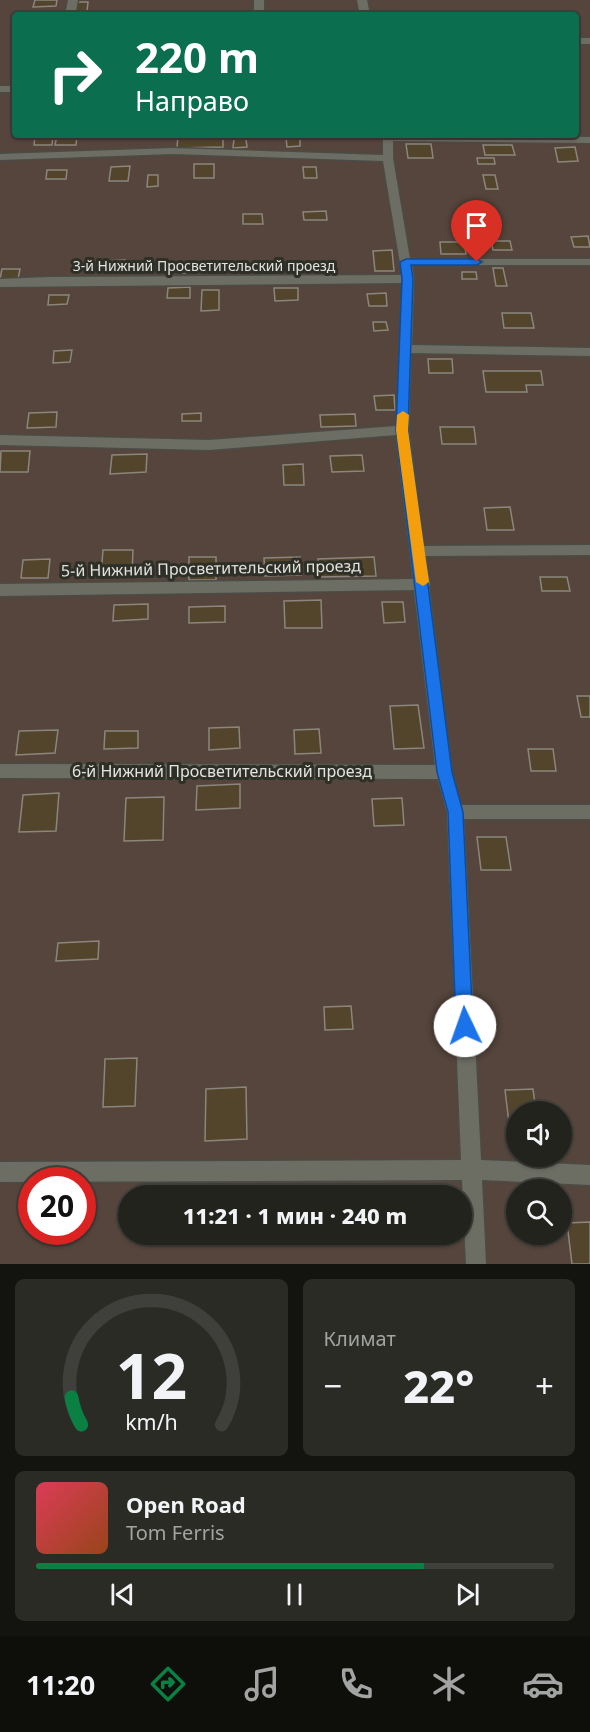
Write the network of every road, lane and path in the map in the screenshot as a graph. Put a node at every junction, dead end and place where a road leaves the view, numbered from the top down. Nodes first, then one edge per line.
1 (388, 138) edge
2 (455, 138) edge
3 (590, 140) edge
4 (0, 157) edge
5 (388, 158) junction
6 (406, 262) junction
7 (590, 262) edge
8 (408, 279) junction
9 (0, 284) edge
10 (405, 349) junction
11 (590, 352) edge
12 (402, 430) junction
13 (0, 440) edge
14 (590, 550) edge
15 (418, 551) junction
16 (423, 584) junction
17 (0, 590) edge
18 (0, 771) edge
19 (444, 772) junction
20 (455, 812) junction
21 (590, 812) edge
22 (471, 1170) junction
23 (0, 1172) edge
24 (590, 1175) edge
25 (476, 1264) edge

1 - 5 lane
2 - 3 lane
4 - 5 lane
5 - 6 lane
6 - 7 lane
6 - 8 lane
8 - 9 lane, 3-й Нижний Просветительский проезд
8 - 10 lane
10 - 11 lane
10 - 12 lane
12 - 13 lane
12 - 15 lane
14 - 15 lane
15 - 16 lane
16 - 17 lane, 5-й Нижний Просветительский проезд
16 - 19 lane
18 - 19 lane, 6-й Нижний Просветительский проезд
19 - 20 lane
20 - 21 lane
20 - 22 lane
22 - 23 lane
22 - 24 lane
22 - 25 lane

